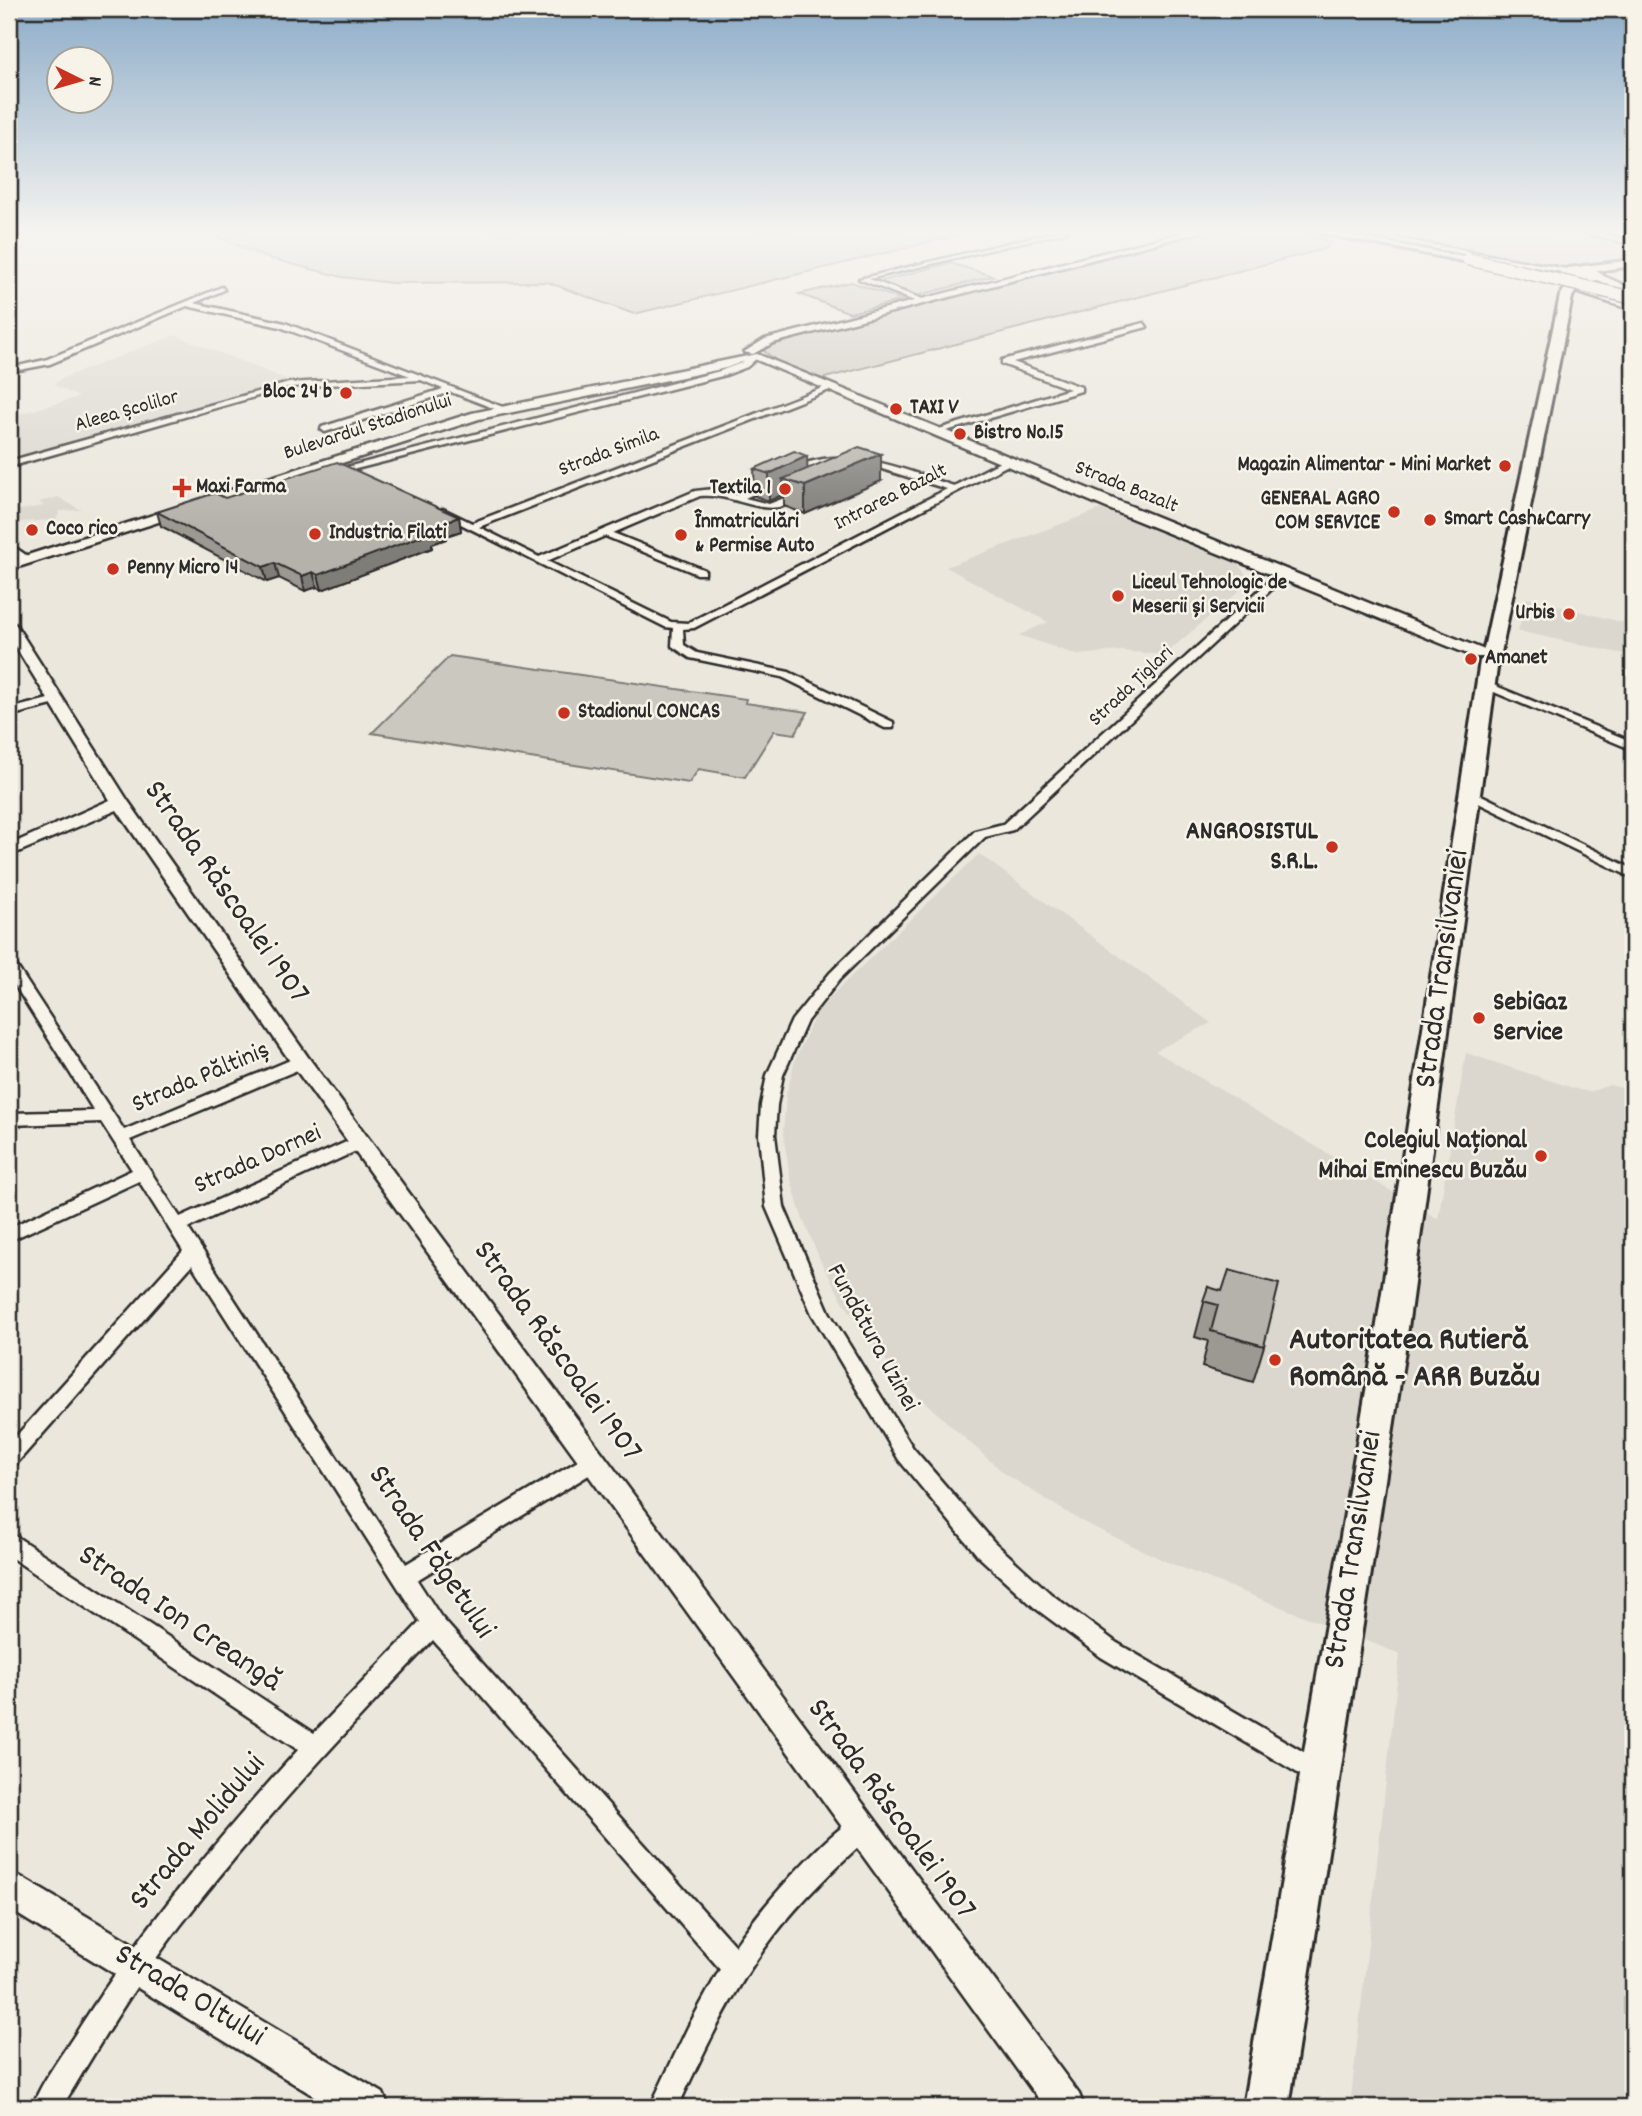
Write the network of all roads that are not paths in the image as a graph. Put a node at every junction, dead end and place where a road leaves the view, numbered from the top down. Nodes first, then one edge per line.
1 (125, 330) edge
2 (292, 330) edge
3 (831, 330) edge
4 (1126, 330) edge
5 (1566, 330) edge
6 (751, 354) junction
7 (9, 370) edge
8 (422, 378) junction
9 (451, 389) junction
10 (828, 389) junction
11 (499, 407) junction
12 (325, 429) dead end
13 (933, 432) junction
14 (336, 462) junction
15 (1007, 462) junction
16 (9, 464) edge
17 (795, 472) junction
18 (360, 474) edge
19 (806, 476) edge
20 (819, 487) edge
21 (952, 488) junction
22 (737, 498) junction
23 (436, 509) edge
24 (473, 526) junction
25 (603, 532) junction
26 (16, 555) edge
27 (540, 559) junction
28 (9, 566) edge
29 (701, 572) dead end
30 (1283, 574) junction
31 (680, 626) junction
32 (10, 629) edge
33 (1487, 663) junction
34 (55, 701) junction
35 (9, 713) edge
36 (889, 725) dead end
37 (1633, 746) edge
38 (1469, 793) junction
39 (120, 802) junction
40 (1008, 827) joint
41 (9, 851) edge
42 (1633, 874) edge
43 (9, 965) edge
44 (301, 1062) junction
45 (105, 1116) junction
46 (9, 1119) edge
47 (120, 1138) junction
48 (361, 1142) junction
49 (142, 1173) junction
50 (178, 1225) junction
51 (9, 1235) edge
52 (194, 1251) junction
53 (9, 1458) edge
54 (595, 1461) junction
55 (9, 1545) edge
56 (405, 1576) junction
57 (433, 1624) junction
58 (314, 1747) junction
59 (1318, 1773) junction
60 (860, 1827) junction
61 (9, 1888) edge
62 (136, 1964) junction
63 (736, 1967) junction
64 (46, 2107) edge
65 (369, 2107) edge
66 (664, 2107) edge
67 (1066, 2107) edge
68 (1266, 2107) edge

1 - 7 street
2 - 8 street
3 - 6 street
4 - 13 street
5 - 33 main road, Strada Transilvaniei
6 - 10 main road, Strada Bazalt
6 - 11 main road, Bulevardul Stadionului
6 - 14 street
8 - 9 street
8 - 16 street, Aleea Școlilor
9 - 11 street
9 - 12 street
10 - 13 main road, Strada Bazalt
10 - 24 street, Strada Simila
11 - 14 main road, Bulevardul Stadionului
13 - 15 main road, Strada Bazalt
14 - 18 street
14 - 26 main road, Bulevardul Stadionului
15 - 21 street, Intrarea Bazalt
15 - 30 main road, Strada Bazalt
17 - 19 street
17 - 21 street
17 - 22 street
20 - 22 street
21 - 31 street, Intrarea Bazalt
22 - 25 street
23 - 24 street
24 - 27 street
25 - 27 street
25 - 29 street
26 - 28 main road, Bulevardul Stadionului
27 - 31 street
30 - 33 main road, Strada Bazalt
30 - 40 street, Strada Țiglari
31 - 36 street
32 - 34 street, Strada Răscoalei 1907
33 - 37 street
33 - 38 main road, Strada Transilvaniei
34 - 35 street
34 - 39 street, Strada Răscoalei 1907
38 - 42 street
38 - 59 main road, Strada Transilvaniei
39 - 41 street
39 - 44 street, Strada Răscoalei 1907
40 - 59 street, Fundătura Uzinei
43 - 45 street, Strada Făgetului
44 - 47 street, Strada Păltiniș
44 - 48 street, Strada Răscoalei 1907
45 - 46 street
45 - 47 street, Strada Făgetului
47 - 49 street, Strada Făgetului
48 - 50 street, Strada Dornei
48 - 54 street, Strada Răscoalei 1907
49 - 50 street, Strada Făgetului
49 - 51 street
50 - 52 street, Strada Făgetului
52 - 53 street
52 - 56 street, Strada Făgetului
54 - 56 street
54 - 60 street, Strada Răscoalei 1907
55 - 58 street, Strada Ion Creangă
56 - 57 street, Strada Făgetului
57 - 58 street, Strada Molidului
57 - 63 street, Strada Făgetului
58 - 62 street, Strada Molidului
59 - 68 main road, Strada Transilvaniei
60 - 63 street
60 - 67 street, Strada Răscoalei 1907
61 - 62 main road, Strada Oltului
62 - 64 street, Strada Molidului
62 - 65 main road, Strada Oltului
63 - 66 street

